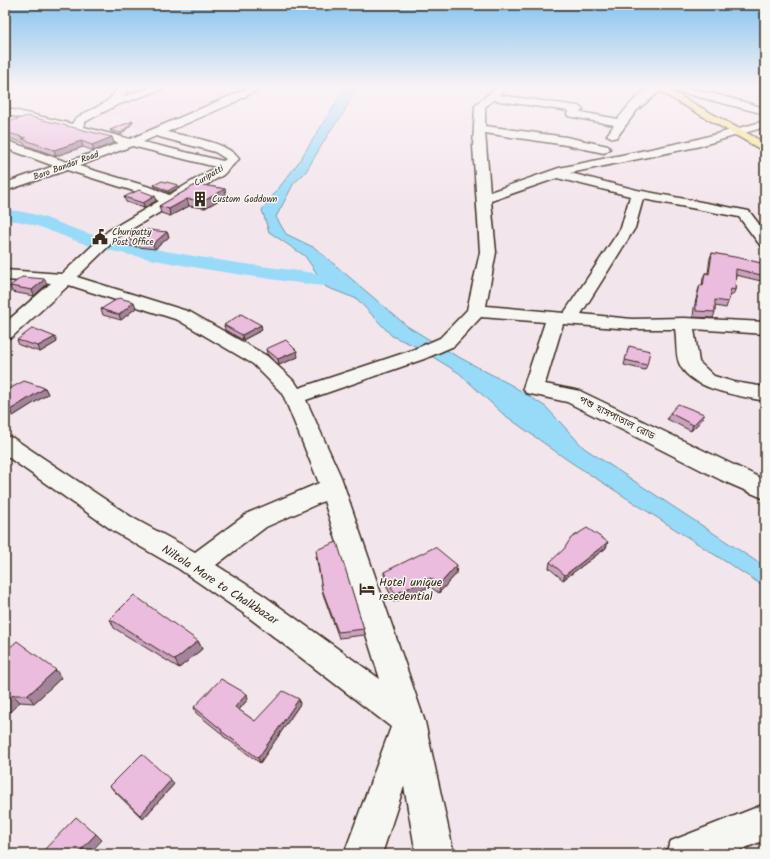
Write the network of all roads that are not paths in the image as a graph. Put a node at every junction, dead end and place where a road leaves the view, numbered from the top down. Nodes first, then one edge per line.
1 (89, 127) edge
2 (169, 127) edge
3 (618, 127) edge
4 (729, 127) edge
5 (752, 127) edge
6 (479, 130) joint
7 (736, 131) junction
8 (156, 133) junction
9 (130, 142) junction
10 (5, 144) edge
11 (765, 148) edge
12 (604, 149) junction
13 (595, 163) junction
14 (68, 166) junction
15 (226, 166) junction
16 (557, 174) junction
17 (5, 187) edge
18 (637, 194) junction
19 (483, 199) junction
20 (169, 200) junction
21 (765, 242) edge
22 (5, 275) edge
23 (66, 279) junction
24 (476, 311) junction
25 (563, 318) junction
26 (684, 323) junction
27 (765, 328) edge
28 (5, 333) edge
29 (765, 394) edge
30 (294, 397) junction
31 (5, 444) edge
32 (332, 487) junction
33 (765, 490) edge
34 (196, 566) junction
35 (409, 722) junction
36 (763, 825) edge
37 (363, 854) edge
38 (435, 854) edge
39 (684, 854) edge

1 - 9 street
2 - 8 street, Baro Bandar Road
3 - 12 street
4 - 7 main road
5 - 7 street
6 - 12 street
6 - 19 street
7 - 11 main road
7 - 13 street
8 - 9 street, Baro Bandar Road
8 - 15 street, Curipatti
9 - 14 street, Baro Bandar Road
9 - 15 street
10 - 14 street
12 - 13 street
13 - 16 street
14 - 17 street, Baro Bandar Road
14 - 20 street
15 - 20 street, Curipatti
16 - 18 street
16 - 19 street
18 - 21 street
18 - 25 street
19 - 24 street
20 - 23 street, Curipatti
22 - 23 street
23 - 28 street, Curipatti
23 - 30 street
24 - 25 street
24 - 30 street
25 - 26 street
25 - 33 street, পশু হাসপাতাল রোড
26 - 27 street
26 - 29 street
30 - 32 street
31 - 34 street, Niltola More to Chalkbazar
32 - 34 street
32 - 35 street
34 - 35 street, Niltola More to Chalkbazar
35 - 37 street
35 - 38 street
36 - 39 street

